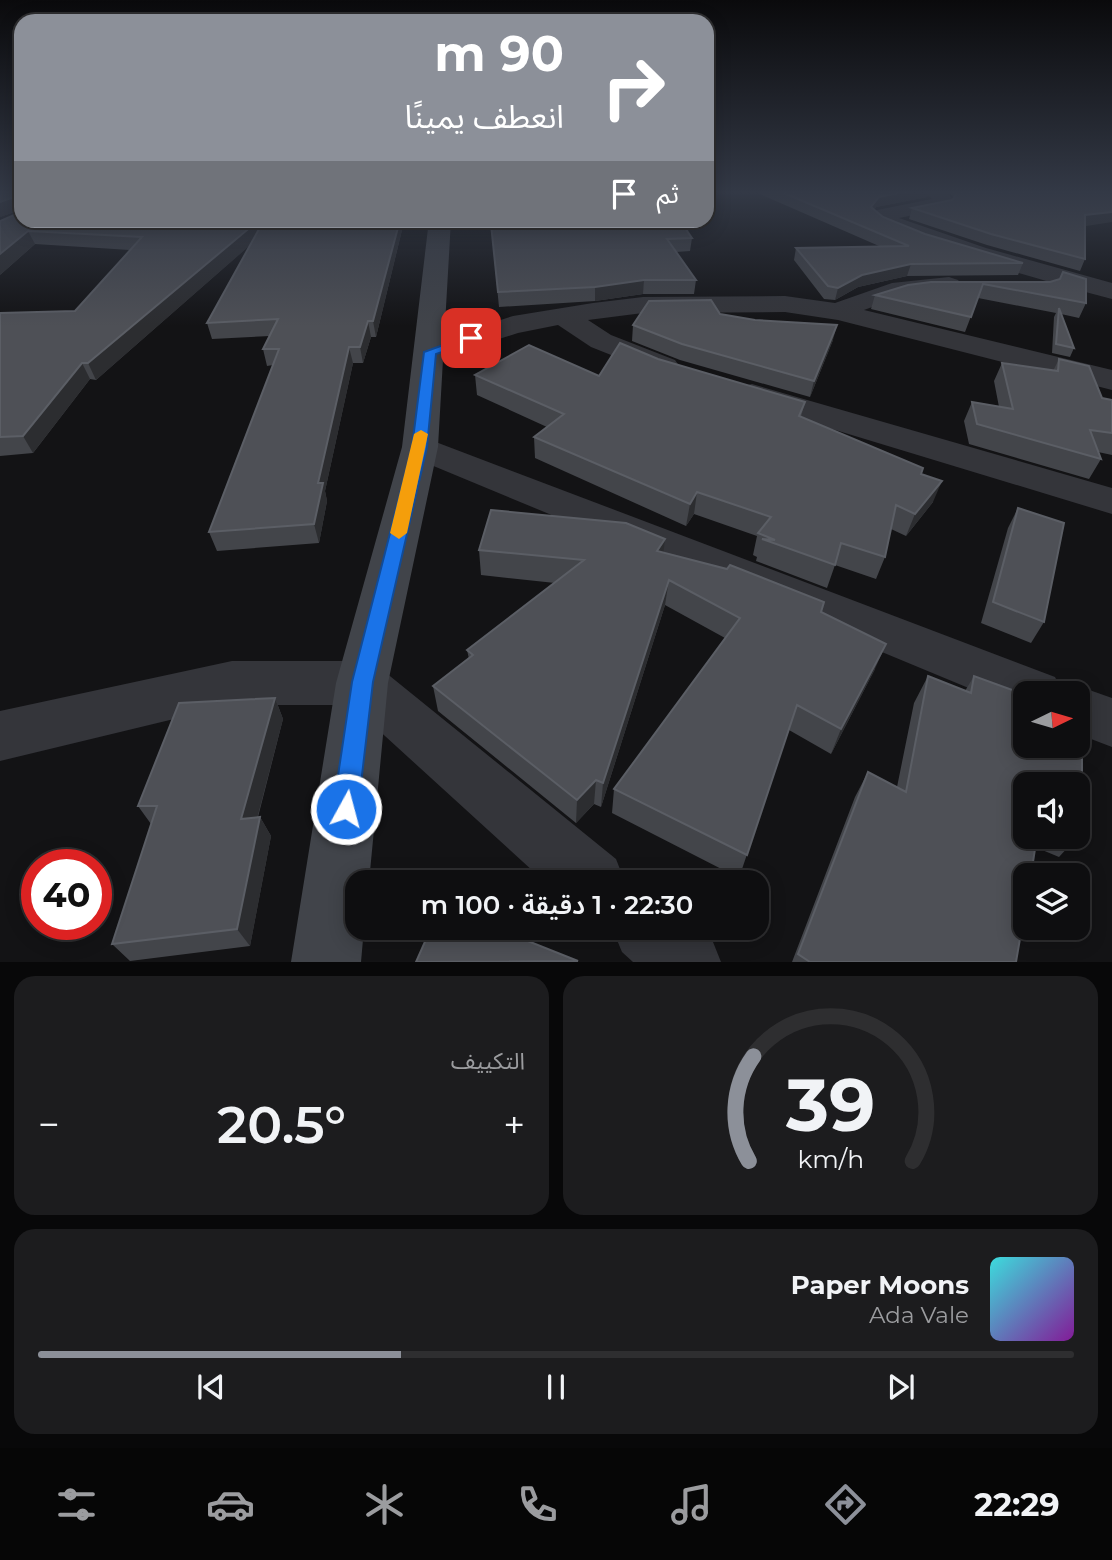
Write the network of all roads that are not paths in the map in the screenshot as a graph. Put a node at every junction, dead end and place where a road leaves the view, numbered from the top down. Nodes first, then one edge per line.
1 (439, 236) edge
2 (927, 236) edge
3 (1002, 285) edge
4 (976, 286) edge
5 (1106, 288) edge
6 (839, 312) junction
7 (565, 317) junction
8 (430, 352) junction
9 (1112, 380) edge
10 (420, 447) junction
11 (1112, 501) edge
12 (362, 682) junction
13 (1013, 683) edge
14 (1090, 714) edge
15 (1112, 723) edge
16 (0, 736) edge
17 (579, 870) edge
18 (661, 940) edge
19 (326, 961) edge
20 (686, 961) edge

1 - 8 street
2 - 5 street
3 - 5 street
4 - 6 street
6 - 7 street
6 - 9 street
7 - 8 street
7 - 11 street
8 - 10 street
10 - 12 street
10 - 13 street
12 - 16 street
12 - 17 street
12 - 19 street
14 - 15 street
18 - 20 street

